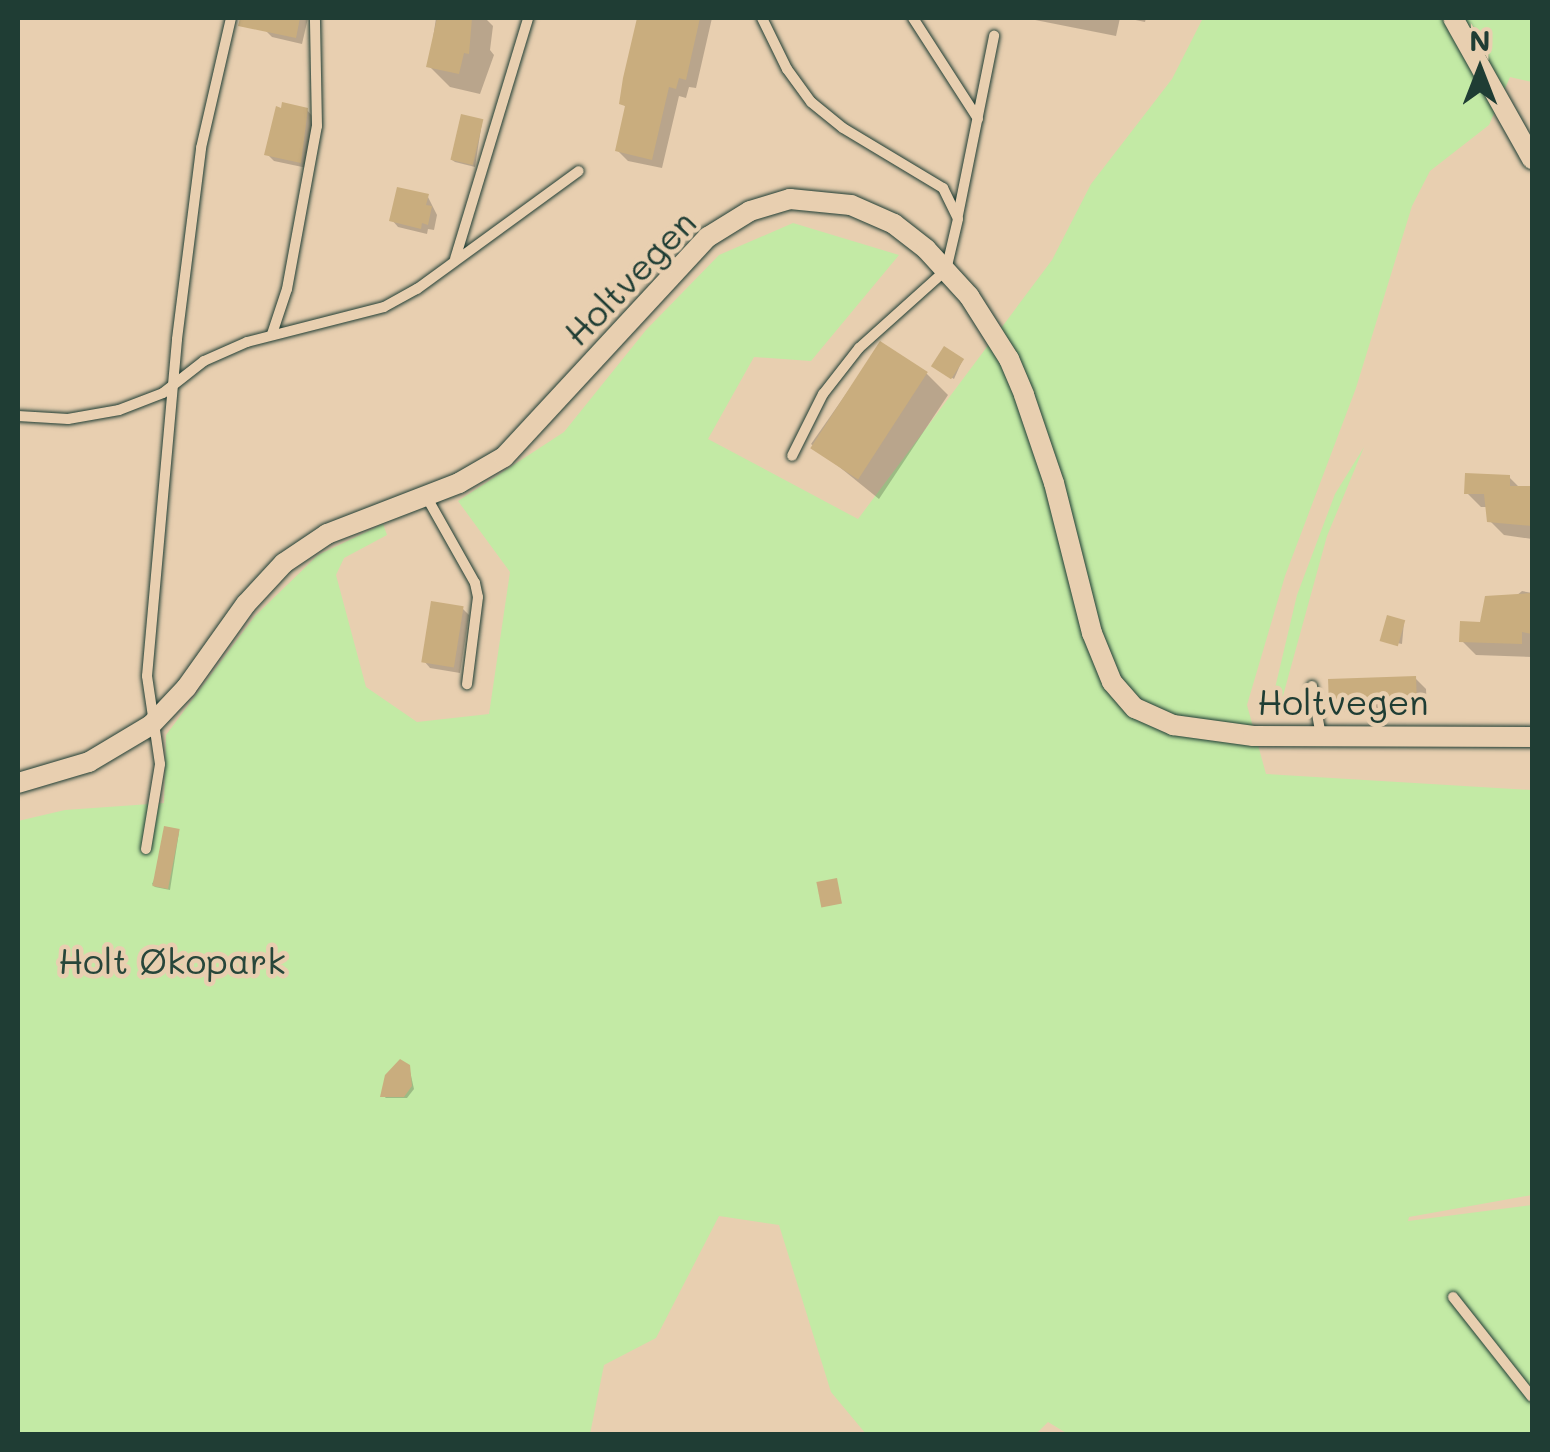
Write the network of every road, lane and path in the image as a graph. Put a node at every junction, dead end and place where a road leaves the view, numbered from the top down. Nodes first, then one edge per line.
1 (231, 18) edge
2 (314, 18) edge
3 (528, 18) edge
4 (762, 18) edge
5 (912, 18) edge
6 (1453, 18) edge
7 (994, 36) dead end
8 (978, 119) junction
9 (1532, 159) edge
10 (579, 172) dead end
11 (958, 216) junction
12 (454, 260) junction
13 (946, 270) junction
14 (272, 334) junction
15 (174, 384) junction
16 (18, 416) edge
17 (792, 456) dead end
18 (426, 496) junction
19 (466, 684) dead end
20 (1312, 686) dead end
21 (151, 725) junction
22 (1321, 736) junction
23 (1532, 737) edge
24 (18, 783) edge
25 (146, 849) dead end
26 (1453, 1297) dead end
27 (1532, 1398) edge

1 - 15 lane
2 - 14 lane
3 - 12 lane
4 - 11 lane
5 - 8 lane
6 - 9 street
7 - 8 lane
8 - 11 lane
10 - 12 lane
11 - 13 lane
12 - 14 lane
13 - 17 lane
13 - 18 street, Holtvegen
13 - 22 street, Holtvegen
14 - 15 lane
15 - 16 lane
15 - 21 lane
18 - 19 lane
18 - 21 street, Holtvegen
20 - 22 lane
21 - 24 street, Holtvegen
21 - 25 lane
22 - 23 street, Holtvegen
26 - 27 lane

